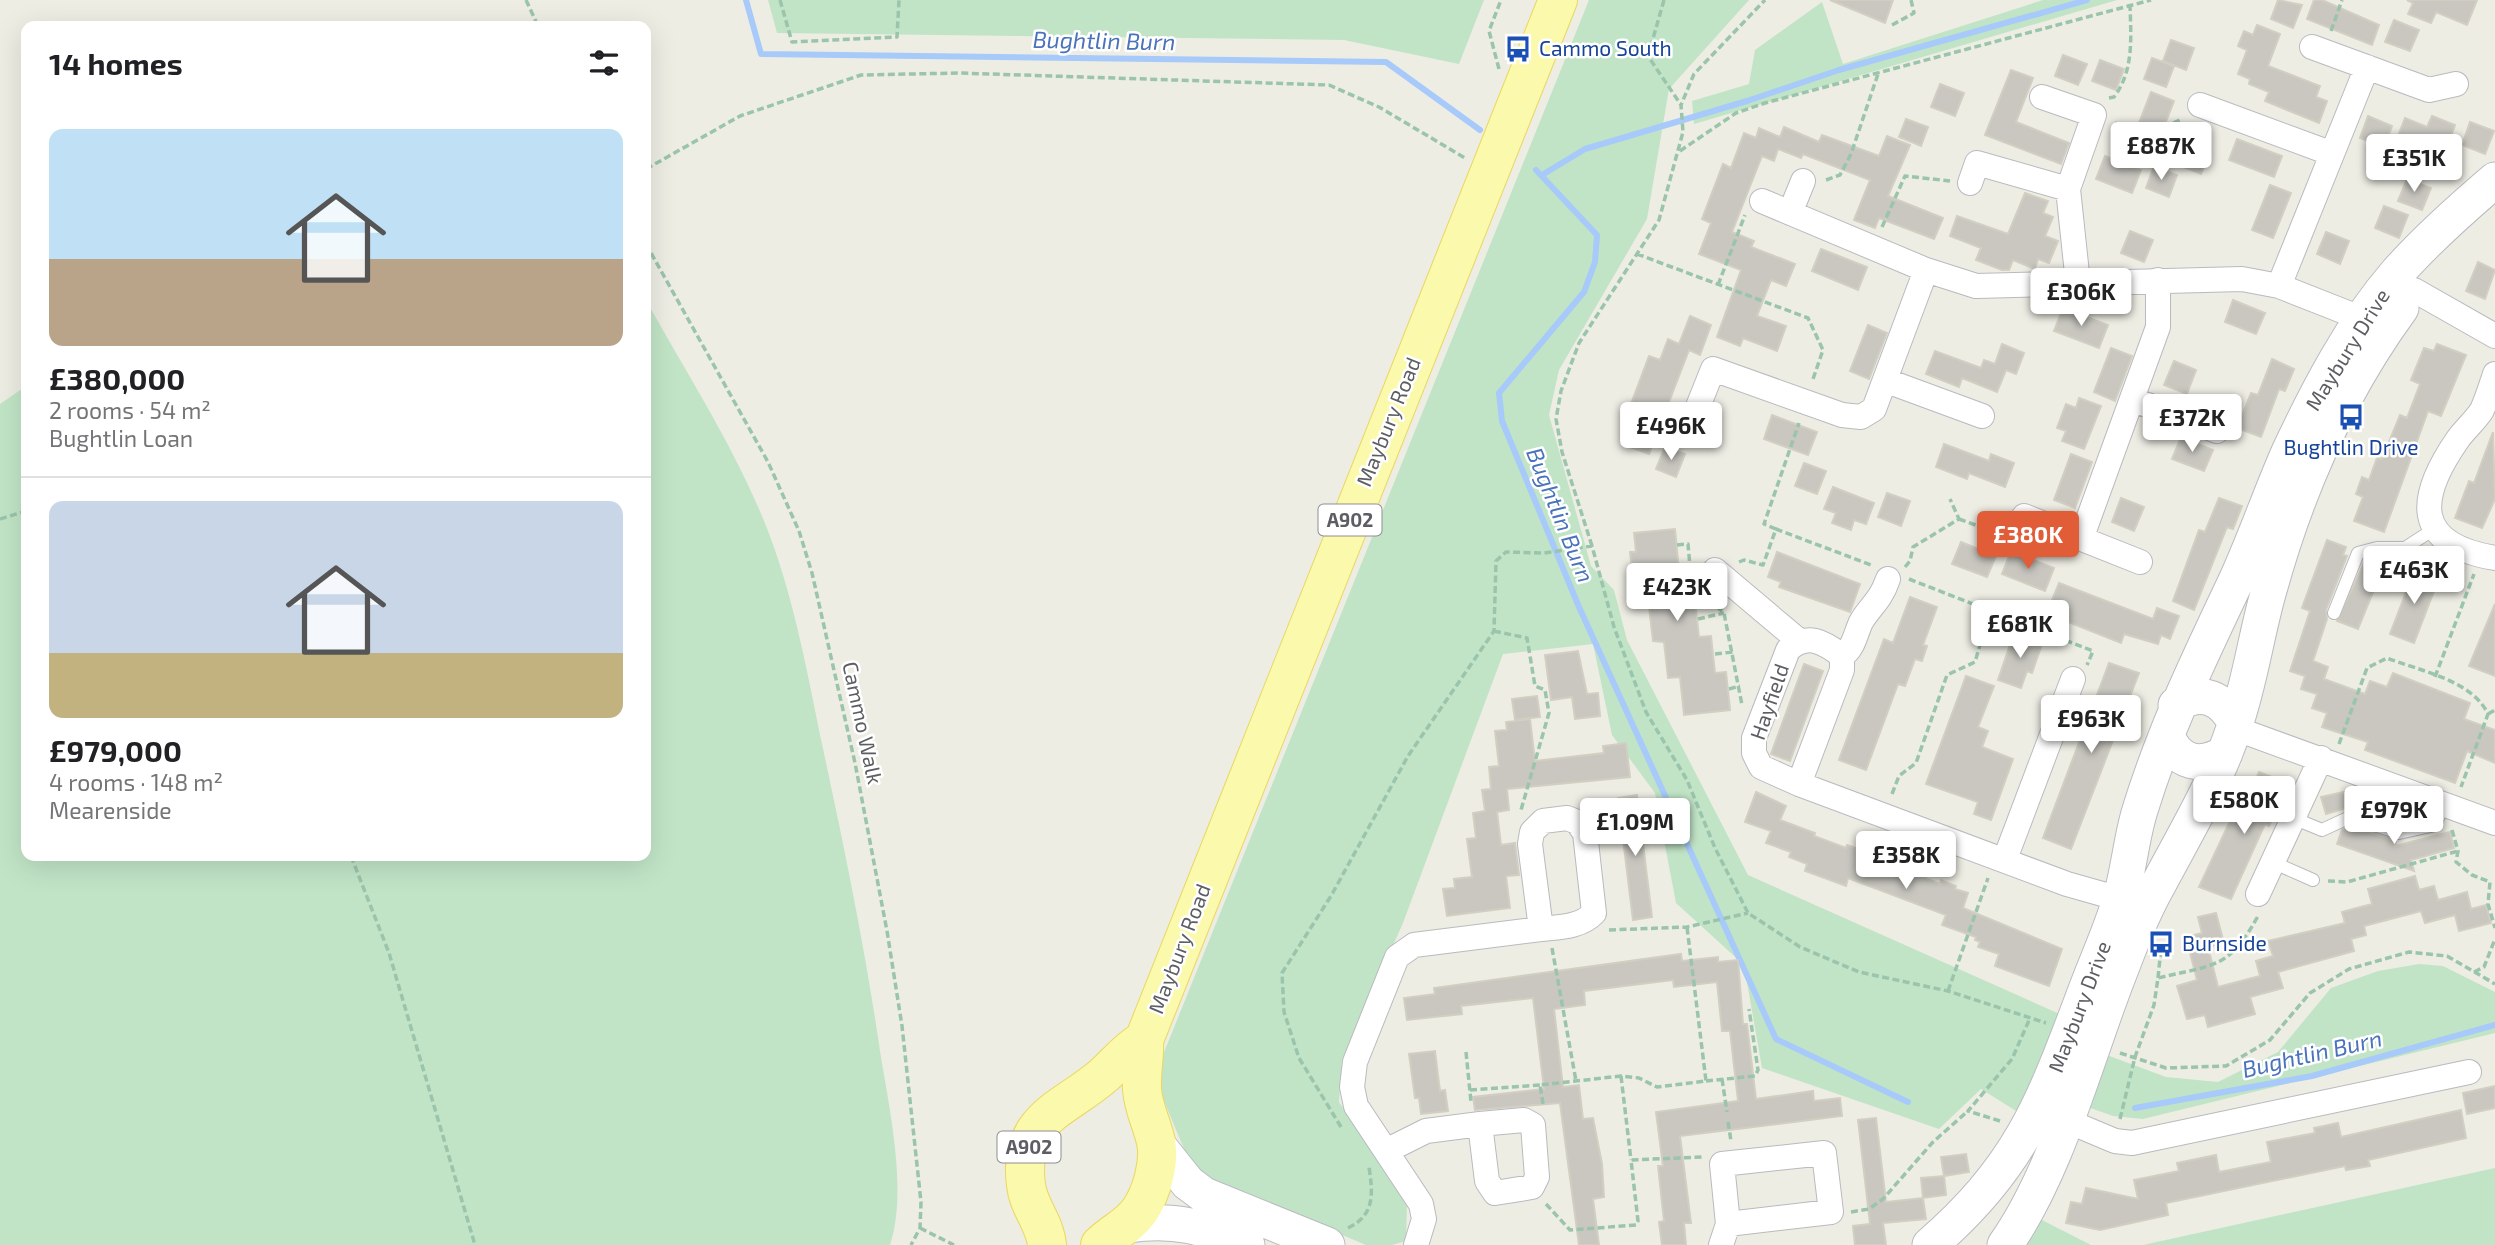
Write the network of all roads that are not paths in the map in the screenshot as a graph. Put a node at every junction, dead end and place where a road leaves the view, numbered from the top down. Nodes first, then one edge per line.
1 (1558, 0) edge
2 (2318, 49) road end
3 (2367, 67) junction
4 (2456, 84) dead end
5 (2042, 97) dead end
6 (2200, 105) road end
7 (2330, 153) junction
8 (2495, 180) edge
9 (1803, 181) road end
10 (1970, 183) road end
11 (2068, 189) junction
12 (1762, 201) road end
13 (2495, 209) edge
14 (1790, 213) junction
15 (1926, 270) junction
16 (2158, 280) junction
17 (2078, 284) junction
18 (2279, 286) junction
19 (2414, 290) junction
20 (2363, 320) junction
21 (2495, 336) edge
22 (2495, 374) edge
23 (1887, 381) junction
24 (2134, 400) junction
25 (1982, 416) dead end
26 (1689, 429) dead end
27 (2217, 431) dead end
28 (2024, 516) road end
29 (2434, 529) junction
30 (2081, 539) junction
31 (2488, 556) edge
32 (2140, 562) dead end
33 (1705, 577) road end
34 (1888, 579) road end
35 (2334, 613) dead end
36 (1798, 640) junction
37 (1842, 656) junction
38 (2073, 679) road end
39 (2172, 720) junction
40 (2232, 735) junction
41 (2327, 760) junction
42 (1798, 784) junction
43 (2448, 808) junction
44 (2293, 818) junction
45 (2495, 823) edge
46 (2000, 858) junction
47 (2273, 862) junction
48 (2313, 880) road end
49 (2258, 894) road end
50 (2120, 899) junction
51 (1545, 929) junction
52 (1144, 1040) junction
53 (2469, 1072) dead end
54 (1069, 1100) junction
55 (2065, 1120) junction
56 (1477, 1125) junction
57 (1154, 1136) junction
58 (1377, 1154) junction
59 (1036, 1209) junction
60 (1725, 1234) edge
61 (1113, 1235) edge
62 (1335, 1238) edge
63 (1047, 1245) edge
64 (1247, 1245) edge
65 (1416, 1245) edge
66 (1930, 1245) edge
67 (2005, 1245) edge

1 - 52 main road, Maybury Road / A902
2 - 3 street
3 - 4 street
3 - 7 street
5 - 11 street
6 - 7 street
7 - 18 street
8 - 20 street, Maybury Drive
9 - 14 street
10 - 11 street
11 - 17 street
12 - 14 street
13 - 19 street, Maybury Drive
14 - 15 street
15 - 17 street
15 - 23 street
16 - 17 street
16 - 18 street
16 - 24 street
18 - 20 street
19 - 21 street
19 - 40 street, Maybury Drive
20 - 39 street, Maybury Drive
22 - 29 street
23 - 25 street
23 - 26 street
24 - 27 street
24 - 30 street
28 - 30 street
29 - 31 street
29 - 35 lane
30 - 32 street
33 - 36 street, Hayfield
34 - 37 street
36 - 37 street, Hayfield
36 - 42 street, Hayfield
37 - 42 street
38 - 46 street
39 - 40 street
39 - 40 street
39 - 50 street, Maybury Drive
40 - 41 street
40 - 55 street, Maybury Drive
41 - 43 street
41 - 44 street
42 - 46 street, Hayfield
43 - 44 lane
43 - 45 street
44 - 47 street
46 - 50 street, Hayfield
47 - 48 lane
47 - 49 street
50 - 66 street, Maybury Drive
51 - 51 street
51 - 58 street
52 - 54 main road, Maybury Road / A902
52 - 57 main road, Maybury Road / A902
53 - 55 street
54 - 57 main road
54 - 59 main road, Maybury Road / A902
55 - 67 street, Maybury Drive
56 - 56 street
56 - 58 street
57 - 61 main road, Maybury Road / A902
57 - 62 street
58 - 65 street
59 - 61 main road
59 - 63 main road, Maybury Road / A902
60 - 60 street
61 - 64 street

